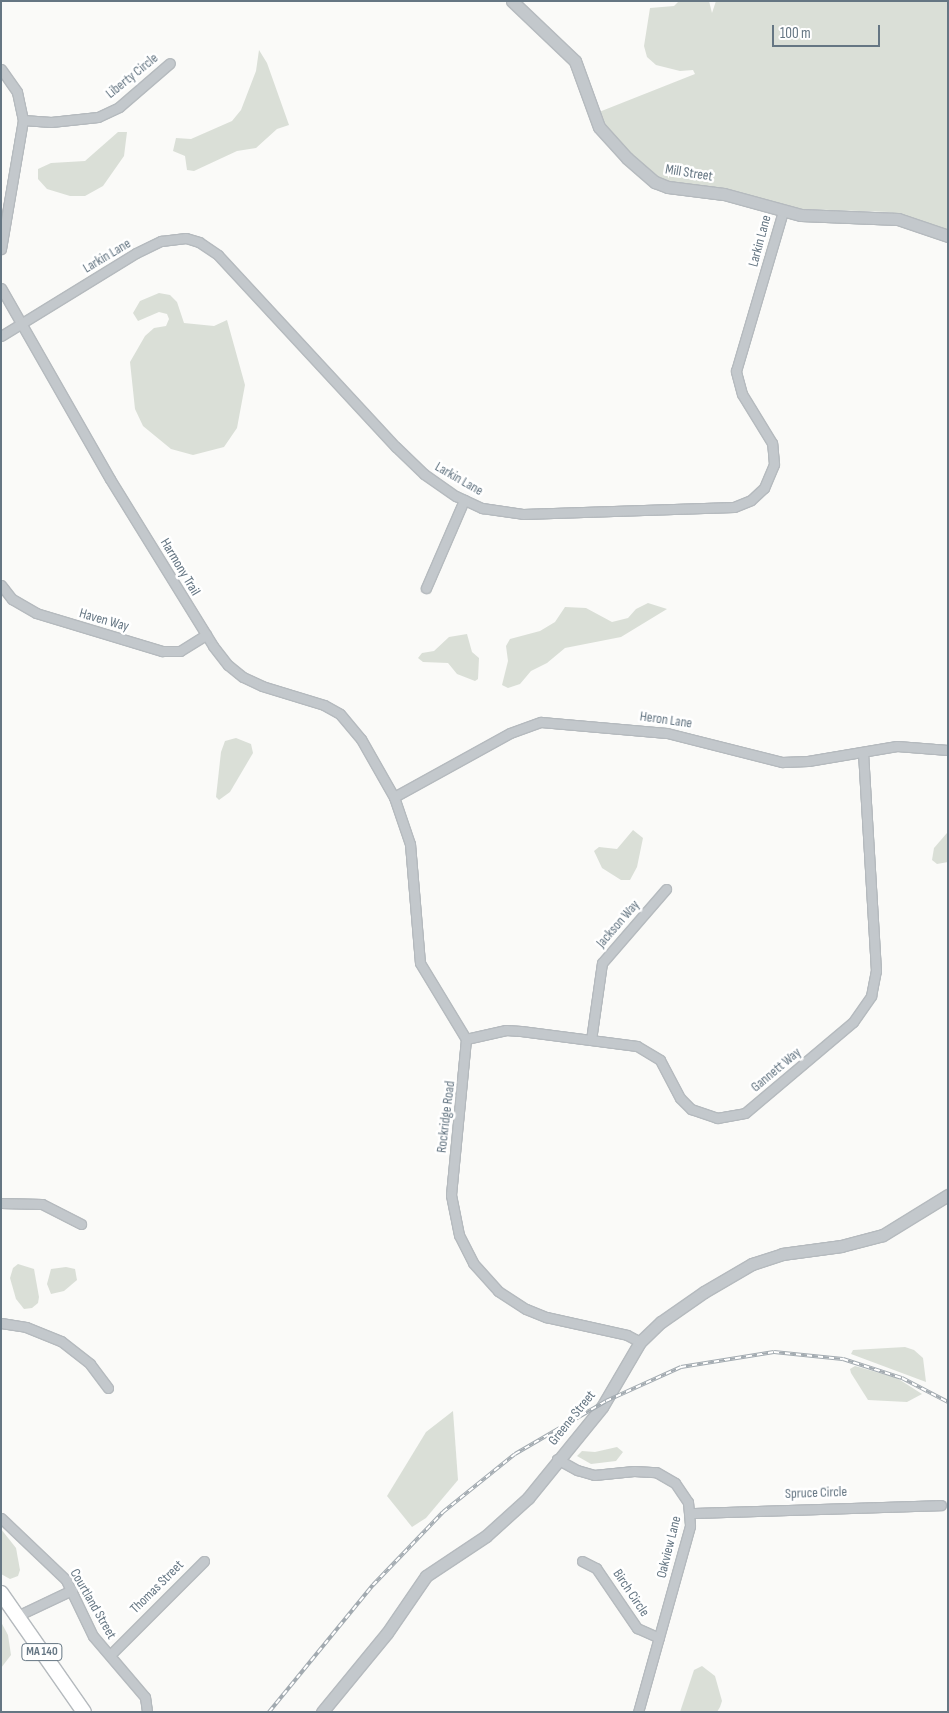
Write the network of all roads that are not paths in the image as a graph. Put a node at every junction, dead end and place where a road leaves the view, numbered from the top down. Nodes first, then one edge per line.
1 (512, 1) edge
2 (170, 62) dead end
3 (1, 69) edge
4 (23, 120) junction
5 (782, 211) junction
6 (948, 236) edge
7 (1, 249) edge
8 (1, 288) edge
9 (20, 324) junction
10 (1, 336) edge
11 (464, 500) junction
12 (1, 585) edge
13 (426, 588) dead end
14 (206, 636) junction
15 (948, 750) edge
16 (863, 753) junction
17 (394, 797) junction
18 (666, 889) dead end
19 (466, 1039) junction
20 (591, 1040) junction
21 (948, 1195) edge
22 (1, 1203) edge
23 (81, 1224) dead end
24 (1, 1323) edge
25 (640, 1342) junction
26 (108, 1388) dead end
27 (557, 1459) junction
28 (941, 1505) dead end
29 (691, 1513) junction
30 (1, 1518) edge
31 (582, 1560) dead end
32 (204, 1561) dead end
33 (72, 1590) junction
34 (1, 1593) edge
35 (17, 1616) junction
36 (659, 1638) junction
37 (110, 1655) junction
38 (84, 1712) edge
39 (147, 1712) edge
40 (322, 1712) edge
41 (638, 1712) edge

1 - 5 street, Mill Street
2 - 4 street, Liberty Circle
3 - 4 street
4 - 7 street
5 - 6 street, Mill Street
5 - 11 street, Larkin Lane
8 - 9 street, Harmony Trail
9 - 10 street
9 - 11 street, Larkin Lane
9 - 14 street, Harmony Trail
11 - 13 street
12 - 14 street, Haven Way
14 - 17 street, Harmony Trail
15 - 16 street, Heron Lane
16 - 17 street, Heron Lane
16 - 20 street, Gannett Way
17 - 19 street
18 - 20 street, Jackson Way
19 - 20 street, Gannett Way
19 - 25 street, Rockridge Road
21 - 25 street, Greene Street
22 - 23 street
24 - 26 street
25 - 27 street, Greene Street
27 - 29 street, Oakview Lane
27 - 40 street, Greene Street
28 - 29 street, Spruce Circle
29 - 36 street, Oakview Lane
30 - 33 street, Courtland Street
31 - 36 street, Birch Circle
32 - 37 street, Thomas Street
33 - 35 street
33 - 37 street, Courtland Street
34 - 35 main road, MA 140
35 - 38 main road, MA 140
36 - 41 street, Oakview Lane
37 - 39 street, Courtland Street

